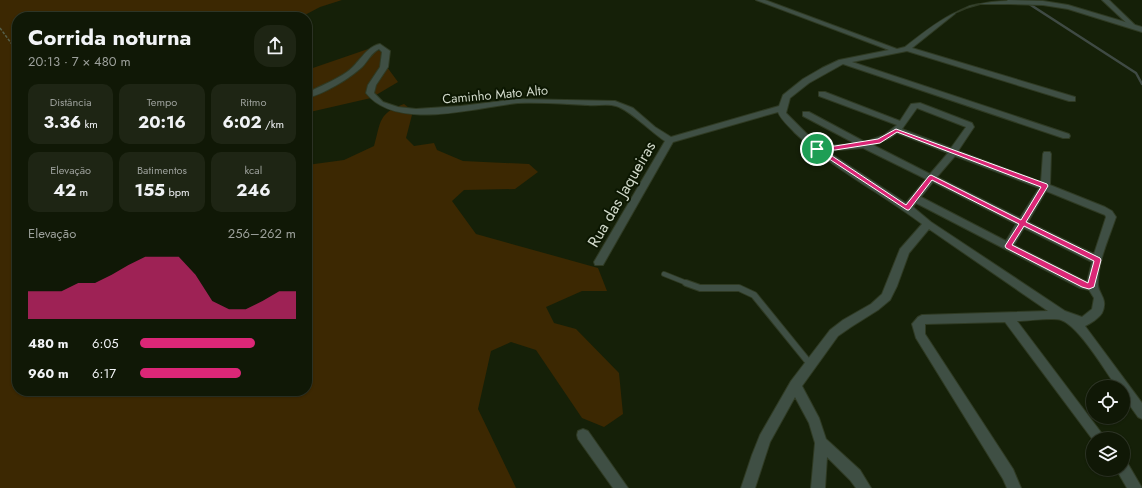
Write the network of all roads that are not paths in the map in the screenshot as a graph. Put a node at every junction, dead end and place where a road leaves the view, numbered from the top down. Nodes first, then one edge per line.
1 (759, 0) edge
2 (1105, 0) edge
3 (1008, 2) edge
4 (1139, 28) edge
5 (907, 49) junction
6 (894, 51) junction
7 (842, 62) junction
8 (312, 93) edge
9 (822, 94) dead end
10 (1072, 99) dead end
11 (782, 108) junction
12 (806, 114) dead end
13 (898, 127) junction
14 (1066, 136) dead end
15 (670, 140) junction
16 (863, 144) junction
17 (817, 149) junction
18 (953, 152) junction
19 (1047, 154) dead end
20 (931, 177) junction
21 (1045, 186) junction
22 (915, 198) junction
23 (907, 208) junction
24 (1023, 223) junction
25 (928, 224) junction
26 (1008, 246) junction
27 (1097, 260) junction
28 (599, 262) dead end
29 (664, 274) dead end
30 (1092, 285) junction
31 (1064, 315) junction
32 (1008, 317) junction
33 (810, 364) junction
34 (795, 385) junction
35 (1142, 413) edge
36 (1095, 432) edge
37 (583, 435) dead end
38 (821, 443) junction
39 (1127, 476) edge
40 (621, 488) edge
41 (748, 488) edge
42 (818, 488) edge
43 (864, 488) edge
44 (1014, 488) edge
45 (1135, 488) edge

1 - 6 street
2 - 4 street
3 - 4 street
3 - 5 street
5 - 6 street
5 - 10 street
6 - 7 street
7 - 11 street
7 - 14 street
8 - 15 street, Caminho Mato Alto
9 - 13 street
11 - 15 street
11 - 17 street
12 - 16 street
13 - 16 street
13 - 18 street
13 - 18 street
15 - 28 street, Rua das Jaqueiras
16 - 17 street
16 - 20 street
17 - 23 street
18 - 20 street
18 - 21 street
19 - 21 street
20 - 22 street
20 - 24 street
21 - 24 street
21 - 27 street
22 - 23 street
22 - 26 street
23 - 25 street
24 - 26 street
24 - 27 street
25 - 31 street
25 - 33 street
26 - 30 street
27 - 30 street
29 - 33 lane
30 - 31 street
31 - 32 street
31 - 35 street
32 - 36 street
32 - 44 street
33 - 34 street
34 - 38 street
34 - 41 street
37 - 40 street
38 - 42 street
38 - 43 street
39 - 45 street

